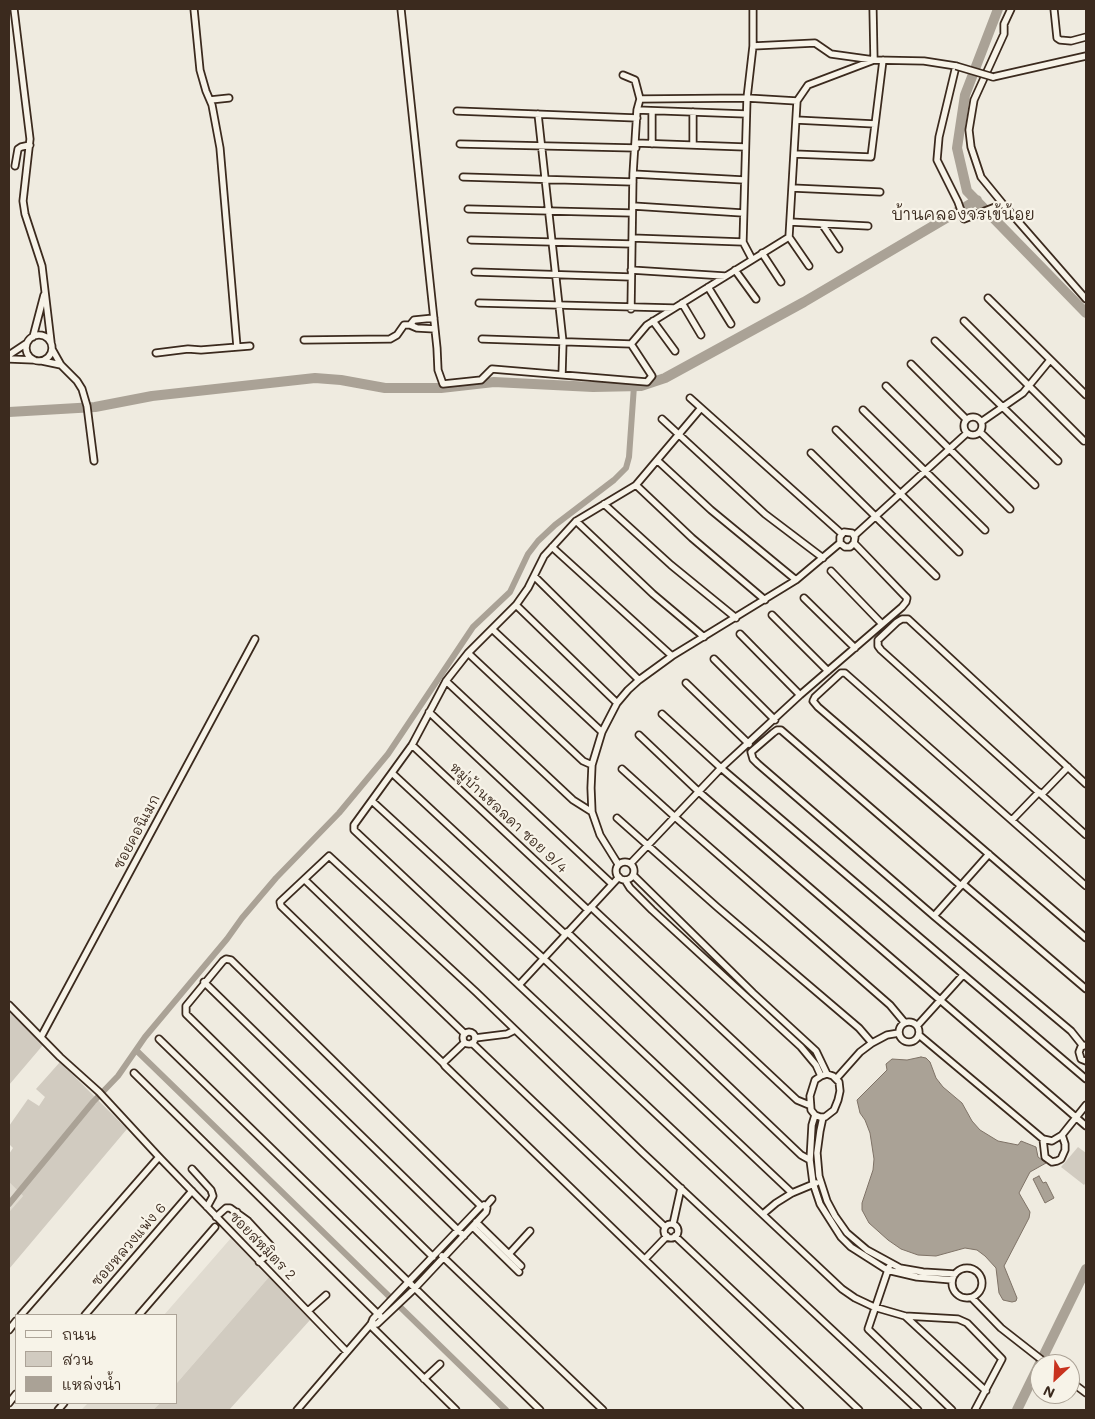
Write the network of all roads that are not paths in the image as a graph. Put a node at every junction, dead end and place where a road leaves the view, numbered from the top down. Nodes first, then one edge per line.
1 (14, 9) edge
2 (194, 9) edge
3 (401, 9) edge
4 (754, 9) edge
5 (874, 9) edge
6 (1011, 9) edge
7 (1054, 9) edge
8 (1086, 37) edge
9 (753, 46) junction
10 (1086, 56) edge
11 (874, 60) junction
12 (883, 60) junction
13 (956, 66) junction
14 (623, 75) dead end
15 (229, 98) dead end
16 (747, 98) junction
17 (640, 99) junction
18 (210, 100) junction
19 (797, 101) junction
20 (637, 110) junction
21 (456, 111) dead end
22 (652, 111) junction
23 (693, 112) junction
24 (538, 114) junction
25 (746, 114) junction
26 (637, 118) junction
27 (796, 120) junction
28 (875, 124) junction
29 (460, 144) dead end
30 (652, 144) junction
31 (30, 145) junction
32 (693, 145) junction
33 (541, 146) junction
34 (636, 146) junction
35 (745, 147) junction
36 (794, 154) junction
37 (14, 166) dead end
38 (633, 174) junction
39 (463, 177) dead end
40 (545, 179) junction
41 (744, 180) junction
42 (633, 182) junction
43 (792, 188) junction
44 (880, 192) dead end
45 (1000, 206) junction
46 (468, 209) dead end
47 (632, 210) junction
48 (548, 211) junction
49 (743, 213) junction
50 (790, 222) junction
51 (822, 224) junction
52 (868, 226) dead end
53 (789, 238) junction
54 (471, 240) dead end
55 (632, 241) junction
56 (552, 242) junction
57 (743, 242) junction
58 (839, 249) dead end
59 (762, 253) junction
60 (752, 259) junction
61 (809, 266) dead end
62 (735, 270) junction
63 (475, 272) dead end
64 (631, 273) junction
65 (555, 274) junction
66 (725, 276) junction
67 (781, 282) dead end
68 (708, 287) junction
69 (45, 289) junction
70 (988, 298) dead end
71 (756, 299) dead end
72 (1086, 299) edge
73 (478, 303) dead end
74 (682, 303) junction
75 (559, 305) junction
76 (631, 308) junction
77 (674, 308) junction
78 (434, 318) junction
79 (653, 321) junction
80 (964, 321) dead end
81 (731, 324) dead end
82 (410, 325) junction
83 (435, 329) junction
84 (701, 335) dead end
85 (33, 337) junction
86 (482, 339) dead end
87 (304, 340) dead end
88 (936, 341) dead end
89 (51, 342) junction
90 (563, 342) junction
91 (27, 343) junction
92 (631, 344) junction
93 (250, 346) dead end
94 (237, 347) junction
95 (52, 349) junction
96 (675, 351) dead end
97 (156, 353) dead end
98 (9, 357) edge
99 (34, 360) junction
100 (1050, 360) junction
101 (42, 361) junction
102 (911, 364) dead end
103 (61, 365) junction
104 (562, 375) junction
105 (886, 386) dead end
106 (1030, 386) junction
107 (1086, 395) edge
108 (690, 398) dead end
109 (702, 408) junction
110 (1003, 408) junction
111 (863, 410) dead end
112 (662, 419) dead end
113 (966, 419) junction
114 (982, 422) junction
115 (836, 430) dead end
116 (980, 432) junction
117 (967, 433) junction
118 (679, 435) junction
119 (1084, 441) dead end
120 (950, 448) junction
121 (811, 453) dead end
122 (94, 460) dead end
123 (658, 461) junction
124 (1058, 461) dead end
125 (924, 471) junction
126 (636, 485) junction
127 (1035, 485) dead end
128 (900, 494) junction
129 (604, 504) junction
130 (1010, 508) dead end
131 (875, 515) junction
132 (576, 521) junction
133 (985, 530) dead end
134 (842, 534) junction
135 (854, 536) junction
136 (840, 543) junction
137 (854, 543) junction
138 (552, 547) junction
139 (959, 552) dead end
140 (823, 558) junction
141 (831, 571) dead end
142 (534, 576) junction
143 (936, 576) dead end
144 (796, 580) junction
145 (804, 598) dead end
146 (765, 600) junction
147 (516, 605) junction
148 (772, 615) dead end
149 (736, 618) junction
150 (882, 624) junction
151 (492, 629) junction
152 (740, 634) dead end
153 (704, 638) junction
154 (255, 639) dead end
155 (855, 648) junction
156 (468, 653) junction
157 (672, 656) junction
158 (714, 659) dead end
159 (828, 671) junction
160 (639, 680) junction
161 (446, 681) junction
162 (686, 683) dead end
163 (800, 695) junction
164 (617, 703) junction
165 (428, 712) junction
166 (662, 714) dead end
167 (775, 720) junction
168 (602, 732) junction
169 (639, 735) dead end
170 (749, 744) junction
171 (412, 745) junction
172 (592, 765) junction
173 (1068, 767) junction
174 (721, 768) junction
175 (622, 769) dead end
176 (392, 773) junction
177 (1086, 784) edge
178 (699, 792) junction
179 (1041, 793) junction
180 (372, 801) junction
181 (592, 812) junction
182 (675, 817) junction
183 (617, 818) dead end
184 (1012, 820) junction
185 (1086, 835) edge
186 (649, 846) junction
187 (989, 854) junction
188 (618, 864) junction
189 (631, 864) junction
190 (633, 875) junction
191 (618, 877) junction
192 (305, 880) junction
193 (625, 880) junction
194 (612, 884) junction
195 (962, 885) junction
196 (1086, 886) edge
197 (589, 908) junction
198 (934, 916) junction
199 (566, 933) junction
200 (1086, 938) edge
201 (543, 958) junction
202 (964, 976) junction
203 (736, 977) junction
204 (204, 982) junction
205 (731, 983) junction
206 (519, 985) junction
207 (1086, 989) edge
208 (941, 1002) junction
209 (9, 1005) edge
210 (905, 1022) junction
211 (917, 1026) junction
212 (515, 1030) junction
213 (899, 1033) junction
214 (465, 1034) junction
215 (919, 1035) junction
216 (41, 1037) junction
217 (159, 1039) dead end
218 (473, 1040) junction
219 (464, 1043) junction
220 (872, 1043) junction
221 (1085, 1046) edge
222 (1086, 1061) edge
223 (443, 1063) junction
224 (134, 1074) dead end
225 (824, 1075) junction
226 (836, 1079) junction
227 (1086, 1079) edge
228 (809, 1105) junction
229 (1086, 1105) edge
230 (815, 1115) junction
231 (823, 1117) junction
232 (1076, 1118) junction
233 (1086, 1126) edge
234 (1062, 1135) junction
235 (1043, 1139) junction
236 (159, 1157) junction
237 (810, 1160) junction
238 (192, 1169) dead end
239 (821, 1182) junction
240 (814, 1183) junction
241 (681, 1188) junction
242 (192, 1191) junction
243 (792, 1193) junction
244 (492, 1199) dead end
245 (484, 1206) junction
246 (207, 1207) junction
247 (763, 1214) junction
248 (216, 1217) junction
249 (673, 1224) junction
250 (475, 1225) junction
251 (215, 1227) dead end
252 (665, 1227) junction
253 (458, 1230) junction
254 (530, 1230) dead end
255 (464, 1236) junction
256 (667, 1236) junction
257 (675, 1236) junction
258 (436, 1254) junction
259 (509, 1254) junction
260 (444, 1258) junction
261 (646, 1258) junction
262 (259, 1262) junction
263 (890, 1264) junction
264 (887, 1270) junction
265 (955, 1274) junction
266 (952, 1280) junction
267 (409, 1283) junction
268 (414, 1289) junction
269 (326, 1295) dead end
270 (972, 1298) junction
271 (874, 1307) junction
272 (386, 1311) junction
273 (308, 1312) junction
274 (22, 1314) edge
275 (86, 1314) edge
276 (140, 1314) edge
277 (380, 1316) junction
278 (906, 1316) junction
279 (371, 1325) junction
280 (347, 1352) junction
281 (1035, 1354) edge
282 (440, 1364) dead end
283 (424, 1379) junction
284 (986, 1391) junction
285 (297, 1410) edge
286 (456, 1410) edge
287 (540, 1410) edge
288 (602, 1410) edge
289 (800, 1410) edge
290 (859, 1410) edge
291 (916, 1410) edge
292 (952, 1410) edge
293 (975, 1410) edge

1 - 31 street
2 - 18 street
3 - 78 street
4 - 9 street
5 - 11 street
6 - 45 street
7 - 8 street
9 - 11 street
9 - 16 street
10 - 13 street, bridge
11 - 12 street
11 - 19 street
12 - 13 street
12 - 28 street
13 - 45 street
14 - 17 street
15 - 18 street
16 - 17 street
16 - 19 street
16 - 25 street
17 - 20 street
18 - 94 street
19 - 27 street
20 - 22 street
20 - 26 street
21 - 24 street
22 - 23 street
22 - 30 street
23 - 25 street
23 - 32 street
24 - 26 street
24 - 33 street
25 - 35 street
26 - 34 street
27 - 28 street
27 - 36 street
28 - 36 street
29 - 33 street
30 - 32 street
30 - 34 street
31 - 37 street
31 - 69 street
32 - 35 street
33 - 34 street
33 - 40 street
34 - 38 street
35 - 41 street
36 - 43 street
38 - 41 street
38 - 42 street
39 - 40 street
40 - 42 street
40 - 48 street
41 - 49 street
42 - 47 street
43 - 44 street
43 - 50 street
45 - 72 street
46 - 48 street
47 - 48 street
47 - 49 street
47 - 55 street
48 - 56 street
49 - 57 street
50 - 51 street
50 - 53 street
51 - 52 street
51 - 58 street
53 - 59 street
53 - 61 street
54 - 56 street
55 - 56 street
55 - 57 street
55 - 64 street
56 - 65 street
57 - 60 street
59 - 60 street
59 - 67 street
60 - 62 street
62 - 66 street
62 - 71 street
63 - 65 street
64 - 65 street
64 - 66 street
64 - 76 street
65 - 75 street
66 - 68 street
68 - 74 street
68 - 81 street
69 - 85 street
69 - 89 street
70 - 100 street
73 - 75 street
74 - 77 street
74 - 84 street
75 - 76 street
75 - 90 street
76 - 77 street
77 - 79 street
78 - 82 street
78 - 83 street
79 - 92 street
79 - 96 street
80 - 106 street
82 - 83 street
82 - 87 street
83 - 104 street
85 - 89 street
85 - 91 street
86 - 90 street
88 - 110 street
89 - 95 street
90 - 92 street
90 - 104 street
91 - 98 street
91 - 99 street
92 - 104 street
93 - 94 street
94 - 97 street
95 - 101 street
95 - 103 street
98 - 99 street
99 - 101 street
100 - 106 street
100 - 107 street
101 - 103 street
102 - 113 street
103 - 122 street
105 - 120 street
106 - 110 street
106 - 119 street
108 - 109 street
109 - 118 street
109 - 134 street
110 - 114 street
110 - 124 street
111 - 125 street
112 - 118 street
113 - 114 street
113 - 117 street
114 - 116 street
115 - 128 street
116 - 117 street
116 - 127 street
117 - 120 street
118 - 123 street
118 - 140 street
120 - 125 street
120 - 130 street
121 - 131 street
123 - 126 street
123 - 144 street
125 - 128 street
125 - 133 street
126 - 129 street
126 - 146 street
128 - 131 street
128 - 139 street
129 - 132 street
129 - 149 street
131 - 135 street
131 - 143 street
132 - 138 street
132 - 153 street
134 - 135 street
134 - 136 street
135 - 137 street
136 - 137 street
136 - 140 street
137 - 150 street
138 - 142 street
138 - 157 street
140 - 144 street
141 - 150 street
142 - 147 street
142 - 160 street
144 - 146 street
145 - 155 street
146 - 149 street
147 - 151 street
147 - 164 street
148 - 159 street
149 - 153 street
150 - 155 street
151 - 156 street
151 - 168 street
152 - 163 street
153 - 157 street
154 - 216 street, ซอยคอนิเมก
155 - 159 street
156 - 161 street
156 - 172 street
157 - 160 street
158 - 167 street
159 - 163 street
160 - 164 street
161 - 165 street
161 - 181 street
162 - 170 street
163 - 167 street
164 - 168 street
165 - 171 street
165 - 194 street
166 - 174 street
167 - 170 street
168 - 172 street
169 - 178 street
170 - 174 street
171 - 176 street
171 - 197 street, หมู่บ้านชลลดา ซอย 9/4
172 - 181 street
173 - 177 street
173 - 179 street
173 - 179 street
174 - 178 street
174 - 202 street
175 - 182 street
176 - 180 street
176 - 199 street
178 - 182 street
178 - 208 street
179 - 184 street
179 - 185 street
180 - 201 street
180 - 206 street
181 - 188 street
182 - 186 street
182 - 210 street
183 - 186 street
184 - 187 street
184 - 196 street
186 - 189 street
186 - 220 street
187 - 195 street
187 - 200 street
188 - 189 street
188 - 191 street
189 - 190 street
190 - 193 street
190 - 203 street
191 - 193 street
191 - 194 street
192 - 212 street
192 - 214 street
192 - 223 street
193 - 205 street
194 - 197 street
195 - 198 street
195 - 198 street
195 - 207 street
197 - 199 street
197 - 228 street, หมู่บ้านชลลดา ซอย 9/4
198 - 221 street
199 - 201 street
199 - 237 street
201 - 206 street
201 - 243 street
202 - 208 street
202 - 227 street
203 - 205 street
203 - 225 street
204 - 245 street
204 - 253 street
204 - 258 street
205 - 225 street
206 - 247 street
208 - 211 street
208 - 232 street
209 - 216 street, ซอยสหมิตร 2
210 - 211 street
210 - 213 street
211 - 215 street
212 - 218 street
212 - 241 street
213 - 215 street
213 - 220 street
214 - 218 street
214 - 219 street
215 - 235 street
216 - 236 street, ซอยสหมิตร 2
217 - 267 street
218 - 219 street
218 - 252 street
219 - 223 street
220 - 226 street
221 - 222 street
223 - 261 street
224 - 277 street
225 - 226 street
225 - 228 street
226 - 231 street
228 - 230 street
229 - 232 street
230 - 231 street
230 - 237 street
231 - 239 street
232 - 233 street
232 - 234 street
234 - 235 street
234 - 235 street
236 - 242 street, ซอยสหมิตร 2
236 - 274 street
237 - 240 street
238 - 246 street
239 - 240 street
239 - 263 street
240 - 243 street
240 - 264 street
241 - 249 street
241 - 291 street
242 - 246 street, ซอยสหมิตร 2
242 - 275 street, ซอยหลวงแพ่ง 6
243 - 247 street
244 - 245 street
245 - 250 street
245 - 253 street
246 - 248 street, ซอยสหมิตร 2
247 - 271 street
248 - 262 street, ซอยสหมิตร 2
248 - 262 street
249 - 252 street
249 - 257 street
250 - 255 street
250 - 259 street
250 - 259 street
251 - 276 street
252 - 256 street
253 - 255 street
253 - 258 street
254 - 259 street
255 - 260 street
256 - 257 street
256 - 261 street
257 - 290 street
258 - 260 street
258 - 267 street
260 - 268 street
260 - 288 street
261 - 289 street
262 - 273 street, ซอยสหมิตร 2
263 - 264 street
263 - 265 street
264 - 266 street
264 - 271 street
265 - 266 street
265 - 270 street
266 - 270 street
267 - 268 street
267 - 272 street
268 - 272 street
268 - 287 street
269 - 273 street
270 - 281 street
271 - 278 street
271 - 292 street
272 - 277 street
273 - 280 street, ซอยสหมิตร 2
277 - 279 street
278 - 284 street
278 - 284 street
279 - 280 street
279 - 283 street
280 - 285 street
282 - 283 street
283 - 286 street
284 - 293 street

